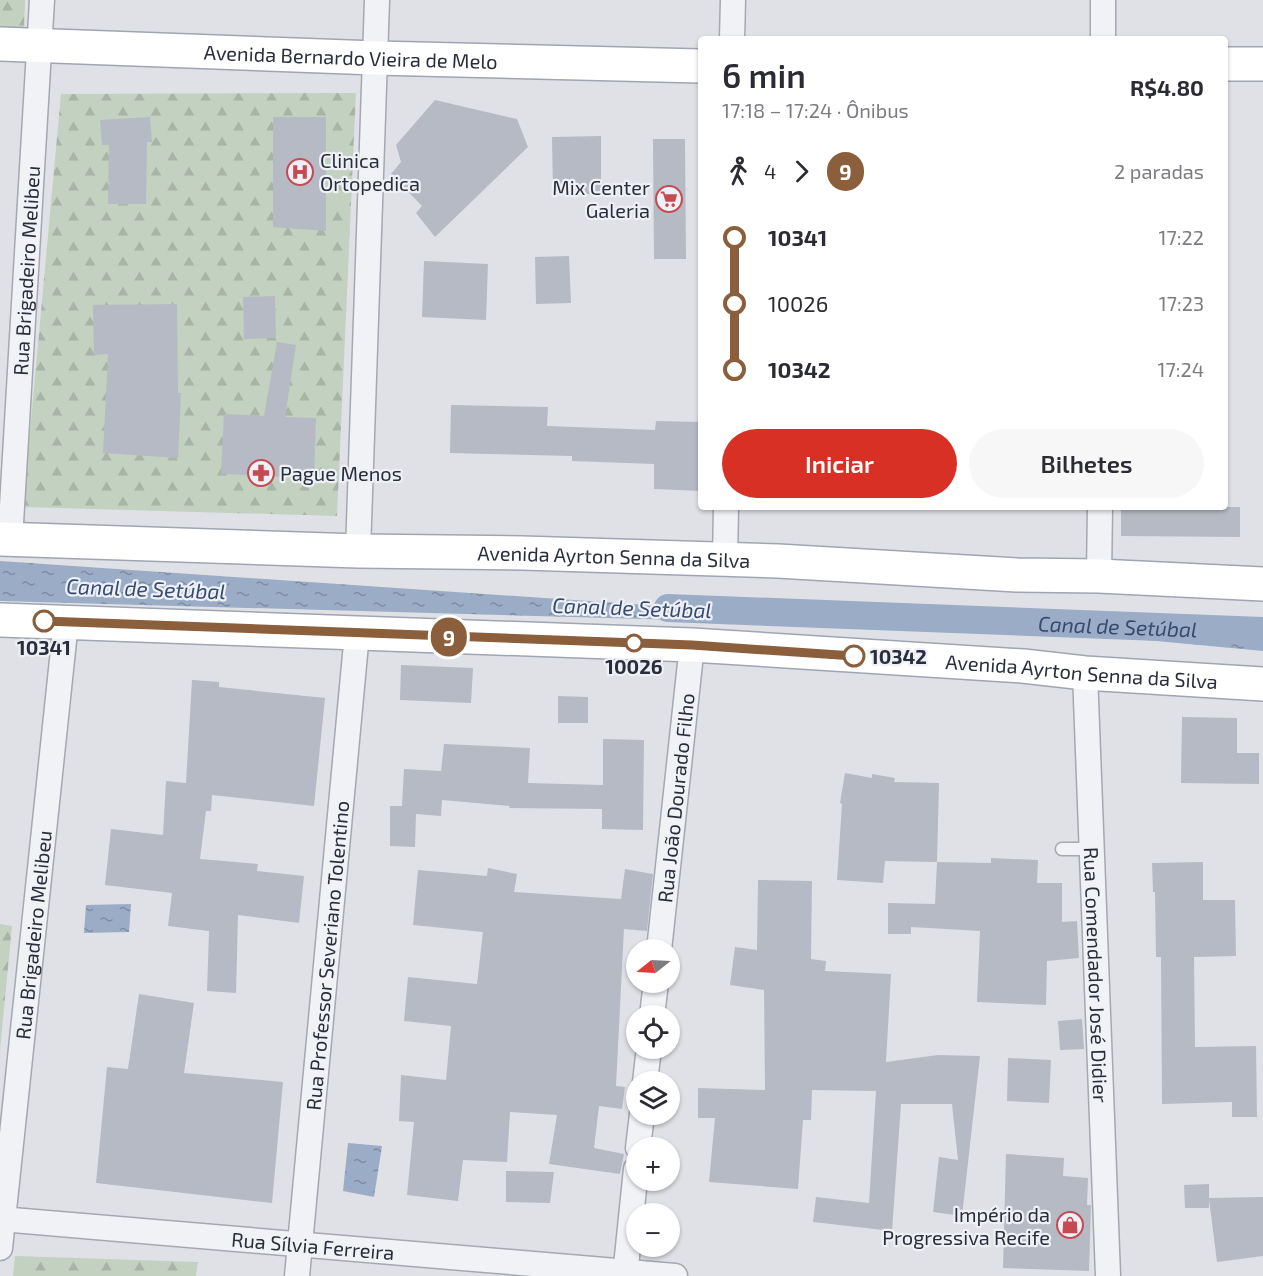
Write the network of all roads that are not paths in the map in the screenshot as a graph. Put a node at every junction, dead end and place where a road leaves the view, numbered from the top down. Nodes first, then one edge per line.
1 (42, 0) edge
2 (377, 0) edge
3 (733, 0) edge
4 (1103, 0) edge
5 (732, 36) edge
6 (1103, 36) edge
7 (0, 44) edge
8 (39, 47) junction
9 (376, 58) junction
10 (1228, 64) edge
11 (1263, 64) edge
12 (698, 66) edge
13 (726, 510) edge
14 (1100, 510) edge
15 (5, 539) edge
16 (358, 551) junction
17 (725, 560) junction
18 (1099, 576) junction
19 (1263, 584) edge
20 (0, 620) edge
21 (66, 622) junction
22 (357, 633) junction
23 (692, 645) junction
24 (1086, 673) junction
25 (1263, 684) edge
26 (1062, 849) dead end
27 (1091, 849) junction
28 (660, 939) edge
29 (634, 1191) edge
30 (1, 1219) edge
31 (300, 1244) junction
32 (0, 1248) edge
33 (625, 1274) edge
34 (297, 1276) edge
35 (675, 1276) edge
36 (1108, 1276) edge

1 - 8 street, Rua Brigadeiro Melibeu
2 - 9 street
3 - 5 street
4 - 6 street
7 - 8 main road, Avenida Bernardo Vieira de Melo
8 - 9 main road, Avenida Bernardo Vieira de Melo
8 - 15 street, Rua Brigadeiro Melibeu
9 - 12 main road, Avenida Bernardo Vieira de Melo
9 - 16 street
10 - 11 main road
13 - 17 street
14 - 18 street
15 - 16 main road, Avenida Ayrton Senna da Silva
16 - 17 main road, Avenida Ayrton Senna da Silva
17 - 18 main road, Avenida Ayrton Senna da Silva
18 - 19 main road, Avenida Ayrton Senna da Silva
20 - 21 main road, Avenida Ayrton Senna da Silva
21 - 22 main road, Avenida Ayrton Senna da Silva
21 - 30 street, Rua Brigadeiro Melibeu
22 - 23 main road, Avenida Ayrton Senna da Silva
22 - 31 street, Rua Professor Severiano Tolentino
23 - 24 main road, Avenida Ayrton Senna da Silva
23 - 28 street, Rua João Dourado Filho
24 - 25 main road, Avenida Ayrton Senna da Silva
24 - 27 street, Rua Comendador José Didier
26 - 27 lane
27 - 36 street, Rua Comendador José Didier
29 - 33 street
30 - 31 street, Rua Sílvia Ferreira
30 - 32 street, Rua Brigadeiro Melibeu
31 - 33 street, Rua Sílvia Ferreira
31 - 34 street, Rua Professor Severiano Tolentino
33 - 35 street, Rua Sílvia Ferreira

